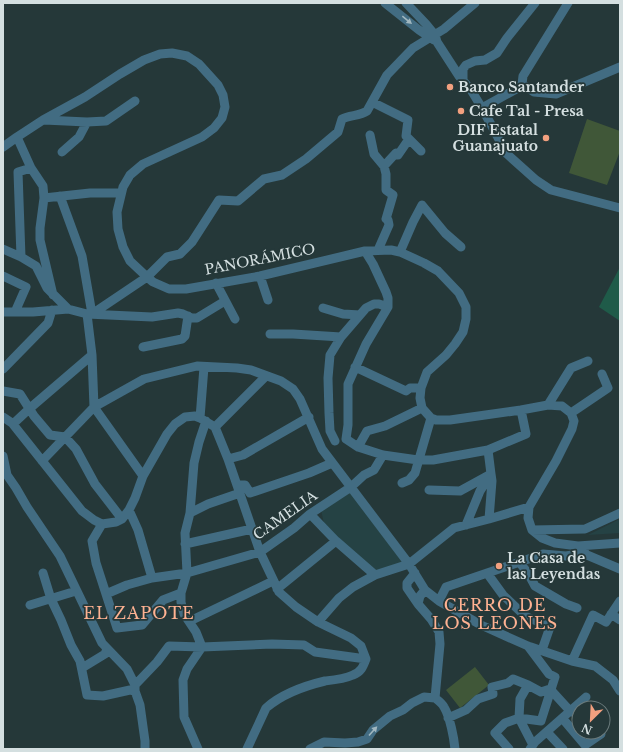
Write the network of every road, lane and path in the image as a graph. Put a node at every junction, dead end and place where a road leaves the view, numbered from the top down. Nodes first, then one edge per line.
1 (385, 3) edge
2 (406, 3) edge
3 (475, 3) edge
4 (535, 3) edge
5 (568, 3) edge
6 (434, 38) junction
7 (620, 68) edge
8 (463, 80) junction
9 (522, 84) junction
10 (135, 101) dead end
11 (372, 102) junction
12 (482, 108) junction
13 (43, 120) junction
14 (87, 122) junction
15 (370, 135) dead end
16 (17, 137) junction
17 (409, 139) junction
18 (3, 147) edge
19 (421, 151) dead end
20 (62, 152) dead end
21 (384, 166) junction
22 (31, 168) junction
23 (121, 193) junction
24 (60, 196) junction
25 (44, 198) junction
26 (620, 208) edge
27 (461, 247) dead end
28 (3, 249) edge
29 (378, 250) junction
30 (365, 251) junction
31 (400, 252) junction
32 (21, 257) junction
33 (3, 276) edge
34 (260, 276) junction
35 (146, 277) junction
36 (216, 283) junction
37 (53, 295) junction
38 (268, 300) dead end
39 (225, 301) junction
40 (388, 307) junction
41 (323, 308) dead end
42 (68, 309) junction
43 (52, 310) junction
44 (3, 312) edge
45 (15, 312) junction
46 (363, 312) junction
47 (90, 314) junction
48 (188, 316) junction
49 (236, 319) dead end
50 (381, 320) junction
51 (270, 334) dead end
52 (341, 336) junction
53 (143, 347) dead end
54 (92, 355) junction
55 (588, 360) dead end
56 (204, 367) junction
57 (355, 367) junction
58 (3, 369) edge
59 (602, 374) dead end
60 (266, 376) junction
61 (421, 388) junction
62 (3, 391) edge
63 (548, 405) junction
64 (94, 407) junction
65 (422, 408) junction
66 (29, 409) junction
67 (521, 410) junction
68 (570, 413) junction
69 (3, 417) edge
70 (309, 417) junction
71 (431, 418) junction
72 (203, 420) junction
73 (13, 424) junction
74 (215, 427) junction
75 (65, 437) junction
76 (346, 439) junction
77 (335, 441) junction
78 (358, 447) junction
79 (322, 449) junction
80 (488, 450) junction
81 (383, 455) junction
82 (3, 456) edge
83 (228, 459) junction
84 (418, 460) junction
85 (42, 461) junction
86 (332, 463) junction
87 (491, 474) junction
88 (143, 476) junction
89 (402, 483) dead end
90 (351, 487) junction
91 (238, 489) junction
92 (429, 490) dead end
93 (530, 507) junction
94 (128, 510) junction
95 (190, 513) junction
96 (620, 513) edge
97 (310, 514) junction
98 (122, 519) junction
99 (489, 519) junction
100 (102, 524) junction
101 (466, 525) junction
102 (252, 529) junction
103 (532, 530) junction
104 (336, 541) junction
105 (555, 543) junction
106 (620, 543) edge
107 (185, 544) junction
108 (578, 546) junction
109 (260, 552) junction
110 (553, 556) junction
111 (519, 562) junction
112 (409, 564) junction
113 (620, 569) edge
114 (43, 573) dead end
115 (187, 573) junction
116 (415, 573) junction
117 (487, 573) junction
118 (376, 575) junction
119 (152, 578) junction
120 (275, 585) junction
121 (425, 590) junction
122 (76, 591) junction
123 (181, 593) junction
124 (106, 594) junction
125 (52, 599) junction
126 (439, 601) junction
127 (620, 601) edge
128 (418, 604) junction
129 (30, 605) dead end
130 (577, 608) dead end
131 (611, 614) junction
132 (620, 620) edge
133 (190, 621) junction
134 (318, 622) junction
135 (528, 646) junction
136 (202, 647) junction
137 (107, 650) junction
138 (542, 650) junction
139 (366, 659) junction
140 (572, 661) junction
141 (82, 668) junction
142 (620, 672) edge
143 (613, 680) junction
144 (528, 685) junction
145 (135, 688) junction
146 (550, 689) junction
147 (620, 691) edge
148 (586, 697) dead end
149 (435, 698) junction
150 (583, 700) edge
151 (571, 704) edge
152 (571, 712) edge
153 (448, 718) junction
154 (519, 718) junction
155 (563, 719) junction
156 (571, 728) edge
157 (547, 732) junction
158 (581, 740) edge
159 (591, 740) edge
160 (532, 747) edge
161 (145, 749) edge
162 (198, 749) edge
163 (247, 749) edge
164 (310, 749) edge
165 (455, 749) edge
166 (510, 749) edge
167 (563, 749) edge

1 -> 6 street
2 - 6 street
3 - 6 street
4 - 8 street
5 - 9 street
6 - 8 street
6 - 11 street
7 - 9 street
8 - 12 street
9 - 12 street
10 - 14 street
11 - 17 street
11 - 35 street
12 - 26 street
13 - 14 street
13 - 16 street, PANORÁMICO
13 - 23 street, PANORÁMICO
14 - 20 street
15 - 21 street
16 - 18 street, PANORÁMICO
16 - 22 street
17 - 19 street
17 - 21 street
21 - 29 street
22 - 25 street
22 - 32 street
23 - 24 street
23 - 35 street, PANORÁMICO
24 - 25 street
24 - 47 street
25 - 37 street
27 - 31 street
28 - 32 street
29 - 30 street, PANORÁMICO
29 - 31 street, PANORÁMICO
30 - 34 street, PANORÁMICO
30 - 40 street
31 - 61 street, PANORÁMICO
32 - 37 street
33 - 45 street
34 - 36 street, PANORÁMICO
34 - 38 street
35 - 36 street, PANORÁMICO
35 - 47 street
36 - 39 street
37 - 42 street
39 - 48 street
39 - 49 street
40 - 46 street
40 - 50 street
41 - 46 street
42 - 43 street
42 - 47 street
43 - 45 street
43 - 58 street
44 - 45 street
46 - 50 street
46 - 52 street
47 - 48 street
47 - 54 street
48 - 53 street
50 - 57 street
51 - 52 street
52 - 77 street
54 - 64 street
54 - 66 street
55 - 63 street
56 - 60 street
56 - 64 street
56 - 72 street
57 - 61 street
57 - 76 street
59 - 68 street
60 - 70 street
60 - 74 street
61 - 65 street, PANORÁMICO
62 - 66 street
63 - 67 street
63 - 68 street
64 - 75 street
64 - 88 street
65 - 71 street
65 - 78 street
66 - 73 street
66 - 75 street
67 - 71 street
67 - 80 street
68 - 93 street
69 - 73 street
70 - 79 street
70 - 83 street
71 - 84 street
72 - 74 street
72 - 88 street
72 - 95 street
73 - 85 street
74 - 83 street
75 - 85 street
75 - 98 street
76 - 77 street
76 - 78 street
77 - 79 street
78 - 81 street
79 - 86 street
80 - 84 street
80 - 87 street
81 - 84 street
81 - 90 street, CAMELIA
82 - 122 street
83 - 91 street
84 - 89 street
85 - 100 street
86 - 90 street
86 - 91 street
87 - 92 street
87 - 99 street
87 - 101 street
88 - 94 street
90 - 97 street, CAMELIA
90 - 112 street
91 - 95 street
91 - 102 street
93 - 99 street
93 - 103 street
94 - 98 street
94 - 119 street
95 - 107 street
96 - 103 street
97 - 104 street
97 - 109 street, CAMELIA
98 - 100 street
99 - 101 street
100 - 124 street
101 - 112 street
102 - 107 street
102 - 109 street
103 - 105 street
104 - 118 street
104 - 120 street
105 - 108 street
105 - 110 street
106 - 108 street
107 - 115 street
108 - 110 street
108 - 113 street
109 - 115 street, CAMELIA
109 - 120 street
110 - 111 street
111 - 117 street
111 - 130 street
112 - 116 street
112 - 118 street
114 - 125 street
115 - 119 street, CAMELIA
115 - 123 street
116 - 121 street
116 - 128 street
117 - 126 street
117 - 138 street
118 - 134 street
119 - 124 street, CAMELIA
120 - 133 street
120 - 134 street
121 - 126 street
121 - 128 street
122 - 125 street
122 - 137 street
123 - 124 street
123 - 133 street
125 - 129 street
125 - 141 street
126 - 135 street
127 - 131 street
128 - 149 street
131 - 132 street
131 - 140 street
133 - 136 street
134 - 139 street
135 - 138 street
135 - 146 street
136 - 139 street
136 - 145 street
136 - 162 street
137 - 141 street
137 - 145 street
138 - 140 street
139 - 163 street
140 - 143 street
141 - 145 street
142 - 143 street
143 - 147 street
144 - 146 street
144 - 153 street
144 - 154 street
145 - 161 street
146 - 151 street
146 - 154 street
148 - 150 street
149 - 153 street
164 -> 149 street
152 - 155 street
153 - 165 street
154 - 160 street
154 - 166 street
155 - 156 street
155 - 157 street
157 - 160 street
157 - 167 street
158 - 159 street

